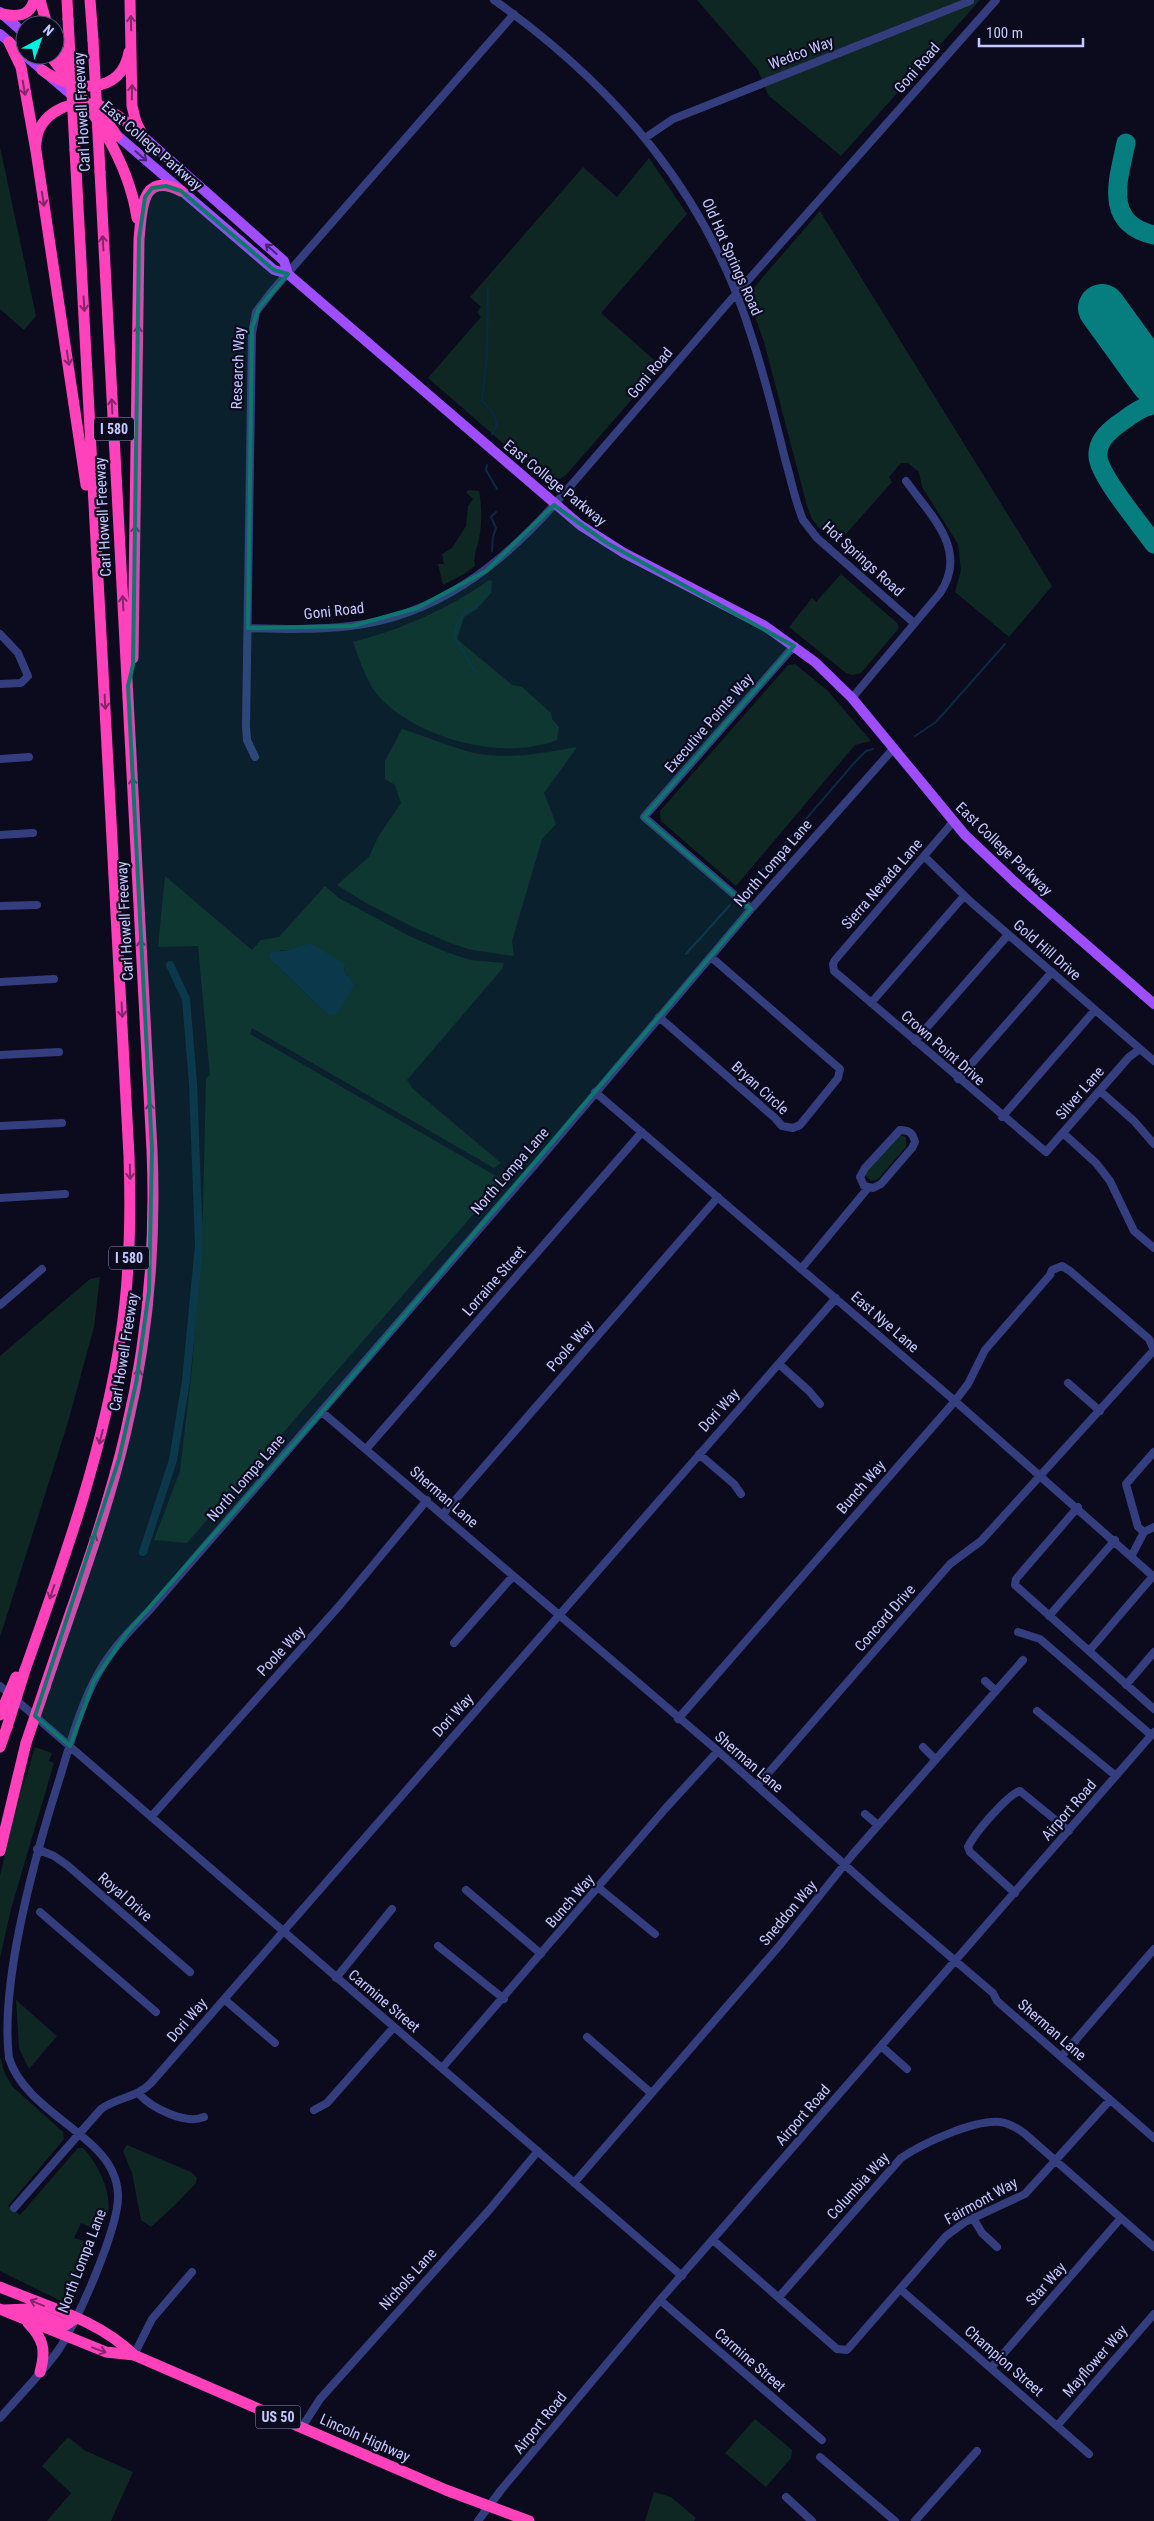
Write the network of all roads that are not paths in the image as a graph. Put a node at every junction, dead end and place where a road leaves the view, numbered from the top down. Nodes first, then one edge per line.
1 (34, 0) edge
2 (40, 0) edge
3 (67, 0) edge
4 (90, 0) edge
5 (130, 0) edge
6 (494, 0) edge
7 (996, 0) edge
8 (970, 1) edge
9 (1, 13) edge
10 (514, 14) junction
11 (44, 15) edge
12 (15, 25) edge
13 (0, 34) edge
14 (9, 42) junction
15 (131, 46) junction
16 (65, 63) edge
17 (58, 65) edge
18 (42, 70) junction
19 (77, 85) junction
20 (89, 107) junction
21 (128, 123) junction
22 (117, 136) joint
23 (143, 136) junction
24 (645, 138) junction
25 (36, 151) junction
26 (181, 191) junction
27 (139, 240) junction
28 (288, 274) junction
29 (737, 294) junction
30 (906, 481) dead end
31 (791, 482) joint
32 (554, 505) junction
33 (914, 623) junction
34 (248, 628) junction
35 (0, 634) edge
36 (794, 646) junction
37 (102, 653) junction
38 (0, 684) edge
39 (128, 686) junction
40 (852, 698) junction
41 (894, 748) junction
42 (29, 757) dead end
43 (255, 757) dead end
44 (0, 759) edge
45 (953, 822) junction
46 (34, 832) dead end
47 (0, 835) edge
48 (924, 856) junction
49 (964, 896) junction
50 (37, 904) dead end
51 (0, 906) edge
52 (751, 909) junction
53 (1008, 934) junction
54 (711, 957) junction
55 (833, 964) joint
56 (1052, 972) junction
57 (54, 979) dead end
58 (0, 982) edge
59 (871, 1003) junction
60 (1154, 1004) edge
61 (1095, 1010) junction
62 (659, 1017) junction
63 (915, 1041) junction
64 (1140, 1049) junction
65 (59, 1052) dead end
66 (0, 1055) edge
67 (1154, 1061) edge
68 (958, 1079) junction
69 (1100, 1091) junction
70 (595, 1092) junction
71 (1002, 1117) junction
72 (62, 1123) dead end
73 (0, 1126) edge
74 (642, 1132) junction
75 (1064, 1133) junction
76 (1154, 1144) edge
77 (1040, 1150) joint
78 (868, 1188) junction
79 (65, 1194) dead end
80 (718, 1197) junction
81 (0, 1198) edge
82 (1154, 1248) edge
83 (42, 1269) dead end
84 (801, 1269) junction
85 (836, 1298) junction
86 (0, 1305) edge
87 (1154, 1350) edge
88 (779, 1364) junction
89 (1068, 1383) dead end
90 (956, 1400) junction
91 (820, 1404) dead end
92 (1100, 1411) junction
93 (322, 1412) junction
94 (367, 1448) junction
95 (1154, 1452) edge
96 (700, 1454) junction
97 (1041, 1475) junction
98 (741, 1494) dead end
99 (427, 1500) junction
100 (1078, 1508) junction
101 (443, 1514) junction
102 (1154, 1527) edge
103 (1144, 1532) junction
104 (1115, 1540) junction
105 (1132, 1555) junction
106 (513, 1576) junction
107 (1154, 1576) edge
108 (559, 1615) junction
109 (1049, 1616) junction
110 (1018, 1632) dead end
111 (454, 1643) dead end
112 (1089, 1651) junction
113 (1154, 1652) edge
114 (1023, 1660) dead end
115 (23, 1668) junction
116 (985, 1681) dead end
117 (1126, 1685) junction
118 (0, 1686) edge
119 (996, 1690) junction
120 (1154, 1709) edge
121 (1037, 1711) dead end
122 (0, 1715) edge
123 (678, 1719) junction
124 (1152, 1734) edge
125 (26, 1743) junction
126 (70, 1746) junction
127 (0, 1747) edge
128 (923, 1747) dead end
129 (718, 1751) junction
130 (935, 1759) junction
131 (1116, 1776) junction
132 (757, 1786) junction
133 (865, 1814) dead end
134 (152, 1817) junction
135 (0, 1820) edge
136 (878, 1826) junction
137 (1068, 1831) junction
138 (37, 1850) junction
139 (0, 1851) edge
140 (845, 1864) junction
141 (599, 1888) junction
142 (466, 1890) dead end
143 (1015, 1893) junction
144 (392, 1909) dead end
145 (40, 1912) dead end
146 (283, 1932) junction
147 (655, 1934) dead end
148 (438, 1946) dead end
149 (1154, 1949) edge
150 (541, 1954) junction
151 (956, 1960) junction
152 (190, 1972) dead end
153 (336, 1978) junction
154 (224, 1999) junction
155 (504, 1999) junction
156 (156, 2012) dead end
157 (394, 2027) junction
158 (588, 2036) dead end
159 (275, 2043) dead end
160 (881, 2046) junction
161 (1061, 2057) junction
162 (442, 2068) junction
163 (907, 2069) dead end
164 (652, 2093) junction
165 (139, 2094) junction
166 (1110, 2100) junction
167 (314, 2110) dead end
168 (204, 2117) dead end
169 (79, 2133) junction
170 (1154, 2138) edge
171 (538, 2151) junction
172 (1056, 2160) junction
173 (574, 2184) junction
174 (14, 2208) dead end
175 (973, 2218) junction
176 (1121, 2218) junction
177 (713, 2240) junction
178 (997, 2246) dead end
179 (1154, 2247) edge
180 (192, 2272) dead end
181 (682, 2276) junction
182 (0, 2287) edge
183 (900, 2289) junction
184 (779, 2297) junction
185 (660, 2300) junction
186 (1, 2310) edge
187 (1154, 2314) edge
188 (75, 2319) junction
189 (25, 2320) junction
190 (66, 2337) junction
191 (134, 2355) junction
192 (991, 2368) junction
193 (40, 2372) junction
194 (0, 2418) edge
195 (1057, 2426) junction
196 (302, 2427) junction
197 (822, 2440) dead end
198 (978, 2450) dead end
199 (1090, 2454) dead end
200 (820, 2457) dead end
201 (786, 2498) dead end
202 (488, 2507) junction
203 (478, 2521) edge
204 (530, 2521) edge
205 (812, 2521) edge
206 (895, 2521) edge
207 (915, 2521) edge

1 - 9 highway
2 - 11 highway
3 -> 37 highway, Carl Howell Freeway / I 580, bridge
39 -> 4 highway, Carl Howell Freeway / I 580, bridge
15 -> 5 highway
6 - 10 street, Old Hot Springs Road
7 - 29 street, Goni Road
8 - 24 street, Wedco Way
9 - 12 main road
10 - 24 street, Old Hot Springs Road
10 - 28 street, Research Way
13 - 14 main road, East College Parkway
14 - 18 main road, East College Parkway
14 -> 25 highway
15 - 19 highway
23 -> 15 highway
16 - 19 highway
17 - 19 highway
18 - 19 highway
18 - 20 main road, East College Parkway
19 - 20 highway
19 - 21 main road, East College Parkway
20 - 21 highway
20 - 22 highway
20 - 25 highway
20 - 27 highway
21 - 23 main road, East College Parkway
22 -> 26 main road, East College Parkway
28 -> 23 main road, East College Parkway
24 - 29 street, Old Hot Springs Road
25 -> 37 highway
26 - 27 highway
26 - 28 main road, East College Parkway
39 -> 27 highway
28 - 32 main road, East College Parkway
28 - 34 street, Research Way
29 - 31 street, Old Hot Springs Road
29 - 32 street, Goni Road
30 - 33 street
31 - 33 street, Hot Springs Road
32 - 34 street, Goni Road
32 - 36 main road, East College Parkway
33 - 40 street
34 - 43 street, Research Way
35 - 38 street
36 - 40 main road, East College Parkway
36 - 52 street, Executive Pointe Way
37 -> 115 highway, Carl Howell Freeway / I 580
125 -> 39 highway, Carl Howell Freeway / I 580, bridge
40 - 41 main road, East College Parkway
41 - 45 main road, East College Parkway
41 - 52 street, North Lompa Lane
42 - 44 street
45 - 48 street, Sierra Nevada Lane
45 - 60 main road, East College Parkway
46 - 47 street
48 - 49 street, Gold Hill Drive
48 - 55 street, Sierra Nevada Lane
49 - 53 street, Gold Hill Drive
49 - 59 street
50 - 51 street
52 - 54 street, North Lompa Lane
53 - 56 street, Gold Hill Drive
53 - 63 street
54 - 62 street, North Lompa Lane
54 - 62 street, Bryan Circle
55 - 59 street, Crown Point Drive
56 - 61 street, Gold Hill Drive
56 - 68 street
57 - 58 street
59 - 63 street, Crown Point Drive
61 - 64 street, Gold Hill Drive
61 - 71 street
62 - 70 street, North Lompa Lane
63 - 68 street, Crown Point Drive
64 - 67 street, Gold Hill Drive
64 - 69 street, Silver Lane
65 - 66 street
68 - 71 street, Crown Point Drive
69 - 75 street, Silver Lane
69 - 76 street
70 - 74 street, East Nye Lane
70 - 93 street, North Lompa Lane
71 - 77 street, Crown Point Drive
72 - 73 street
74 - 80 street, East Nye Lane
74 - 94 street, Lorraine Street
75 - 77 street, Silver Lane
75 - 82 street
78 - 78 street
78 - 84 street
79 - 81 street
80 - 84 street, East Nye Lane
80 - 101 street, Poole Way
83 - 86 street
84 - 85 street, East Nye Lane
85 - 88 street, Dori Way
85 - 90 street, East Nye Lane
87 - 90 street, Bunch Way
87 - 92 street, Concord Drive
88 - 91 street
88 - 96 street, Dori Way
89 - 92 street
90 - 97 street, East Nye Lane
90 - 123 street, Bunch Way
92 - 97 street, Concord Drive
93 - 94 street, Sherman Lane
93 - 126 street, North Lompa Lane
94 - 99 street, Sherman Lane
95 - 103 street
96 - 98 street
96 - 108 street, Dori Way
97 - 100 street, East Nye Lane
97 - 132 street, Concord Drive
99 - 101 street, Sherman Lane
99 - 134 street, Poole Way
100 - 104 street, East Nye Lane
100 - 109 street
101 - 106 street, Sherman Lane
102 - 103 street
103 - 105 street
104 - 105 street, East Nye Lane
104 - 109 street
105 - 107 street, East Nye Lane
106 - 108 street, Sherman Lane
106 - 111 street
107 - 112 street
108 - 123 street, Sherman Lane
108 - 146 street, Dori Way
109 - 112 street
110 - 124 street
112 - 117 street
113 - 117 street
114 - 119 street, Sneddon Way
115 - 122 highway, bridge
115 - 127 highway, bridge
116 - 119 street
117 - 120 street
118 - 126 street, Carmine Street
119 - 130 street, Sneddon Way
121 - 131 street
123 - 129 street, Sherman Lane
124 - 131 street, Airport Road
125 - 135 highway, Carl Howell Freeway / I 580
125 - 139 highway
126 - 134 street, Carmine Street
126 - 138 street, North Lompa Lane
128 - 130 street
129 - 132 street, Sherman Lane
129 - 141 street, Bunch Way
130 - 136 street, Sneddon Way
131 - 137 street, Airport Road
132 - 140 street, Sherman Lane
133 - 136 street
134 - 146 street, Carmine Street
136 - 140 street, Sneddon Way
137 - 143 street, Airport Road
137 - 143 street
138 - 152 street, Royal Drive
138 - 169 street, North Lompa Lane
140 - 151 street, Sherman Lane
140 - 164 street, Sneddon Way
141 - 147 street
141 - 150 street, Bunch Way
142 - 150 street
143 - 151 street, Airport Road
144 - 153 street
145 - 156 street
146 - 153 street, Carmine Street
146 - 154 street, Dori Way
148 - 155 street
149 - 161 street
150 - 155 street, Bunch Way
151 - 160 street, Airport Road
151 - 161 street, Sherman Lane
153 - 157 street, Carmine Street
154 - 159 street
154 - 165 street, Dori Way
155 - 162 street, Bunch Way
157 - 162 street, Carmine Street
157 - 167 street
158 - 164 street
160 - 163 street
160 - 177 street, Airport Road
161 - 166 street, Sherman Lane
162 - 171 street, Carmine Street
164 - 173 street, Sneddon Way
165 - 168 street
165 - 169 street, Dori Way
166 - 170 street, Sherman Lane
166 - 172 street, Fairmont Way
169 - 174 street, Dori Way
169 - 188 street, North Lompa Lane
171 - 173 street, Carmine Street
171 - 196 street, Nichols Lane
172 - 175 street, Fairmont Way
172 - 176 street, Columbia Way
172 - 184 street, Columbia Way
173 - 181 street, Carmine Street
175 - 178 street
175 - 183 street, Fairmont Way
176 - 179 street, Columbia Way
176 - 192 street, Star Way
177 - 181 street, Airport Road
177 - 184 street
180 - 191 street
181 - 185 street, Airport Road
188 -> 182 highway, US 50
183 - 184 street, Fairmont Way
183 - 192 street, Champion Street
185 - 197 street, Carmine Street
185 - 202 street, Airport Road
186 - 188 highway
186 - 189 highway, US 50
187 - 195 street, Mayflower Way
188 - 190 street, North Lompa Lane
188 - 191 highway, Lincoln Highway / US 50
189 - 190 highway, US 50
189 - 193 highway
190 -> 191 highway, Lincoln Highway / US 50
190 - 193 street, North Lompa Lane
191 - 196 highway, Lincoln Highway / US 50
192 - 195 street, Champion Street
193 - 194 street, North Lompa Lane
195 - 199 street, Champion Street
196 - 202 highway, Lincoln Highway / US 50
198 - 207 street
200 - 206 street
201 - 205 street
202 - 203 street, Airport Road
202 - 204 highway, Lincoln Highway / US 50

